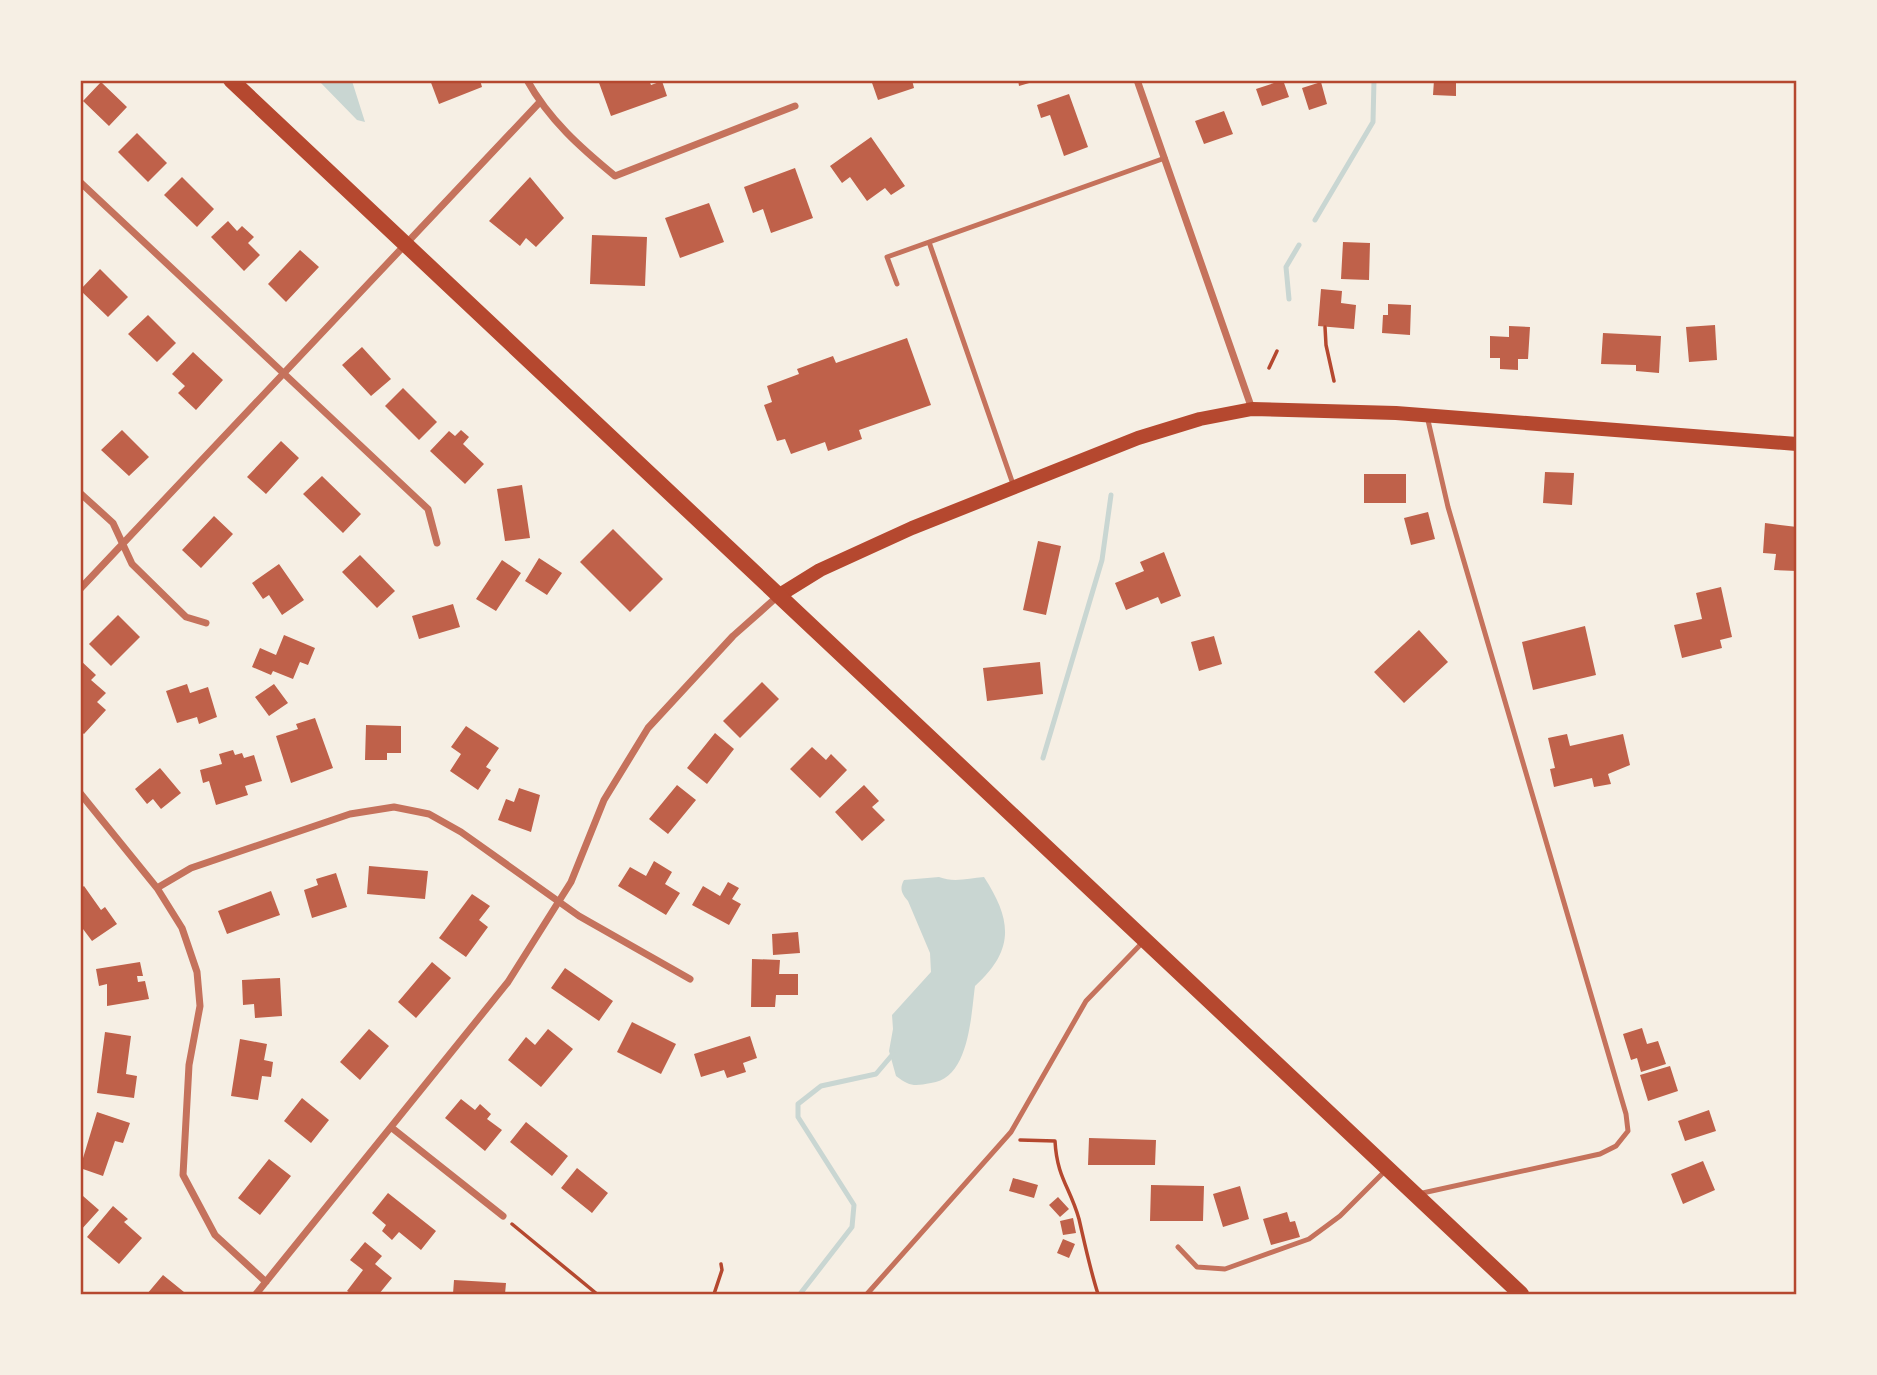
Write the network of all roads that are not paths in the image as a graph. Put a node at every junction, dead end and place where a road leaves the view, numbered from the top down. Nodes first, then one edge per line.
1 (231, 80) edge
2 (527, 80) edge
3 (1137, 80) edge
4 (539, 103) junction
5 (795, 106) dead end
6 (1165, 158) junction
7 (80, 183) edge
8 (929, 242) junction
9 (405, 243) junction
10 (897, 284) dead end
11 (284, 372) junction
12 (1252, 410) junction
13 (1427, 416) junction
14 (1797, 444) edge
15 (1014, 487) junction
16 (80, 493) edge
17 (437, 543) dead end
18 (123, 544) junction
19 (80, 589) edge
20 (778, 596) junction
21 (206, 623) dead end
22 (80, 793) edge
23 (156, 888) junction
24 (558, 902) junction
25 (1144, 940) junction
26 (690, 979) dead end
27 (392, 1128) junction
28 (1388, 1168) junction
29 (1415, 1195) junction
30 (503, 1216) road end
31 (1178, 1247) dead end
32 (266, 1282) junction
33 (256, 1294) edge
34 (867, 1294) edge
35 (1521, 1294) edge

1 - 9 main road
2 - 4 street
3 - 6 street
4 - 5 street
4 - 9 street
6 - 8 lane
6 - 12 street
7 - 11 street
8 - 10 lane
8 - 15 lane
9 - 11 street
9 - 20 main road
11 - 17 street
11 - 18 street
12 - 13 main road
12 - 15 main road
13 - 14 main road
13 - 29 lane
15 - 20 main road
16 - 18 street
18 - 19 street
18 - 21 street
20 - 24 street
20 - 25 main road
22 - 23 street
23 - 24 street
23 - 32 street
24 - 26 street
24 - 27 street
25 - 28 main road
25 - 34 lane
27 - 30 street
27 - 32 street
28 - 29 main road
28 - 31 lane
29 - 35 main road
32 - 33 street

